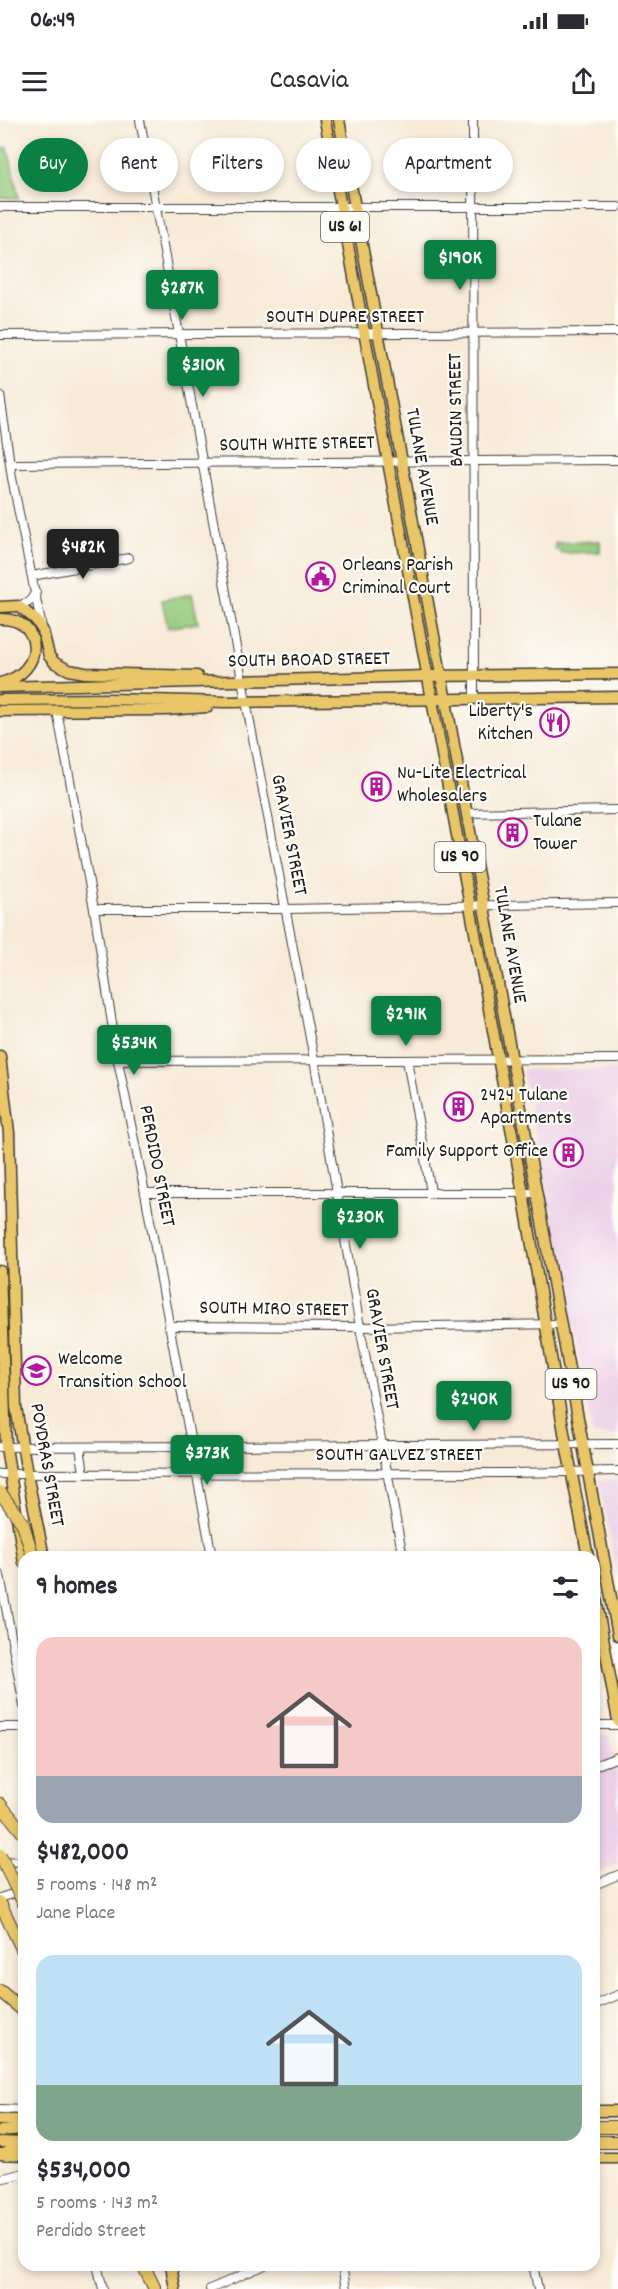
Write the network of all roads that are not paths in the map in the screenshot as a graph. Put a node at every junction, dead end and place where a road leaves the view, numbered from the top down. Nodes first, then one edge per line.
1 (140, 120) edge
2 (325, 120) edge
3 (339, 120) edge
4 (473, 120) edge
5 (473, 205) junction
6 (354, 206) junction
7 (0, 207) edge
8 (155, 207) junction
9 (341, 207) junction
10 (618, 207) edge
11 (618, 332) edge
12 (472, 333) junction
13 (178, 334) junction
14 (365, 334) junction
15 (378, 334) junction
16 (0, 335) edge
17 (0, 395) edge
18 (388, 460) junction
19 (401, 460) junction
20 (618, 460) edge
21 (475, 461) junction
22 (201, 462) junction
23 (12, 464) junction
24 (129, 558) dead end
25 (32, 576) junction
26 (36, 592) junction
27 (18, 606) junction
28 (0, 607) edge
29 (5, 619) edge
30 (43, 631) junction
31 (618, 674) edge
32 (427, 676) junction
33 (441, 676) junction
34 (474, 676) junction
35 (535, 676) junction
36 (371, 679) junction
37 (242, 680) junction
38 (297, 680) junction
39 (0, 685) edge
40 (618, 697) edge
41 (535, 698) junction
42 (432, 699) junction
43 (445, 699) junction
44 (474, 699) junction
45 (0, 700) edge
46 (374, 700) junction
47 (298, 701) junction
48 (246, 702) junction
49 (0, 711) edge
50 (57, 711) junction
51 (618, 810) edge
52 (467, 813) junction
53 (618, 903) edge
54 (484, 905) junction
55 (469, 906) junction
56 (94, 909) junction
57 (286, 909) junction
58 (0, 1056) edge
59 (314, 1059) junction
60 (497, 1059) junction
61 (511, 1059) junction
62 (618, 1059) edge
63 (407, 1060) junction
64 (118, 1061) junction
65 (431, 1192) junction
66 (523, 1192) junction
67 (145, 1193) junction
68 (337, 1193) junction
69 (537, 1193) junction
70 (0, 1271) edge
71 (560, 1324) junction
72 (168, 1326) junction
73 (545, 1326) junction
74 (360, 1327) junction
75 (566, 1444) junction
76 (582, 1444) junction
77 (618, 1444) edge
78 (22, 1446) junction
79 (192, 1446) junction
80 (382, 1446) junction
81 (3, 1447) edge
82 (80, 1447) junction
83 (571, 1471) junction
84 (586, 1471) junction
85 (618, 1471) edge
86 (388, 1472) junction
87 (84, 1473) junction
88 (197, 1473) junction
89 (4, 1474) edge
90 (27, 1474) junction
91 (0, 1492) edge
92 (21, 1551) edge
93 (31, 1551) edge
94 (44, 1551) edge
95 (211, 1551) edge
96 (402, 1551) edge
97 (587, 1551) edge
98 (0, 1575) edge
99 (600, 1590) edge
100 (610, 1592) junction
101 (2, 1594) edge
102 (600, 1622) edge
103 (618, 1635) edge
104 (18, 1675) edge
105 (618, 1723) edge
106 (600, 1724) edge
107 (0, 1727) edge
108 (18, 1727) edge
109 (618, 1757) edge
110 (600, 1764) edge
111 (0, 1804) edge
112 (18, 1826) edge
113 (0, 1856) edge
114 (0, 1861) edge
115 (18, 1862) edge
116 (0, 1866) edge
117 (618, 1875) edge
118 (18, 1882) edge
119 (600, 1882) edge
120 (18, 1890) edge
121 (18, 1892) edge
122 (0, 1898) edge
123 (0, 1904) edge
124 (18, 1941) edge
125 (0, 1990) edge
126 (618, 1995) edge
127 (600, 2002) edge
128 (18, 2006) edge
129 (0, 2109) edge
130 (18, 2110) edge
131 (600, 2111) edge
132 (618, 2111) edge
133 (0, 2120) edge
134 (18, 2120) edge
135 (600, 2127) edge
136 (618, 2127) edge
137 (18, 2130) edge
138 (0, 2131) edge
139 (0, 2142) edge
140 (600, 2142) edge
141 (618, 2142) edge
142 (18, 2144) edge
143 (18, 2147) edge
144 (3, 2154) edge
145 (18, 2155) edge
146 (600, 2158) edge
147 (618, 2158) edge
148 (18, 2174) edge
149 (0, 2179) edge
150 (98, 2271) edge
151 (146, 2271) edge
152 (151, 2271) edge
153 (172, 2271) edge
154 (251, 2271) edge
155 (343, 2271) edge
156 (534, 2271) edge
157 (154, 2288) edge
158 (103, 2289) edge
159 (175, 2289) edge
160 (210, 2289) edge
161 (346, 2289) edge
162 (538, 2289) edge

1 - 8 street, GRAVIER STREET
2 - 9 main road, TULANE AVENUE / US 61
3 - 6 main road, TULANE AVENUE / US 61
4 - 5 street, BAUDIN STREET
5 - 6 street
5 - 10 street
5 - 12 street, BAUDIN STREET
6 - 9 street
6 - 15 main road, TULANE AVENUE / US 61
7 - 8 street
8 - 9 street
8 - 13 street, GRAVIER STREET
9 - 14 main road, TULANE AVENUE / US 61
11 - 12 street, SOUTH DUPRE STREET
12 - 15 street, SOUTH DUPRE STREET
12 - 21 street, BAUDIN STREET
13 - 14 street, SOUTH DUPRE STREET
13 - 16 street, SOUTH DUPRE STREET
13 - 22 street, GRAVIER STREET
14 - 15 street, SOUTH DUPRE STREET
14 - 18 main road, TULANE AVENUE / US 61
15 - 19 main road, TULANE AVENUE / US 61
17 - 23 street
18 - 19 street, SOUTH WHITE STREET
18 - 22 street, SOUTH WHITE STREET
18 - 32 main road, TULANE AVENUE / US 61
19 - 21 street, SOUTH WHITE STREET
19 - 33 main road, TULANE AVENUE / US 61
20 - 21 street, SOUTH WHITE STREET
21 - 34 street, BAUDIN STREET
22 - 23 street, SOUTH WHITE STREET
22 - 37 street, GRAVIER STREET
23 - 25 street
24 - 25 street
25 - 26 street
26 - 27 street
26 - 30 street
27 - 28 main road
27 - 30 main road
29 - 39 main road
30 - 37 main road
31 - 35 main road, SOUTH BROAD STREET
32 - 33 main road, SOUTH BROAD STREET
32 - 36 main road, SOUTH BROAD STREET
32 - 42 main road, TULANE AVENUE / US 61
33 - 34 main road, SOUTH BROAD STREET
33 - 43 main road, TULANE AVENUE / US 61
34 - 35 main road, SOUTH BROAD STREET
34 - 44 street, BAUDIN STREET
35 - 41 main road
36 - 38 main road, SOUTH BROAD STREET
36 - 46 main road
37 - 38 main road, SOUTH BROAD STREET
37 - 39 main road, SOUTH BROAD STREET
37 - 48 street, GRAVIER STREET
38 - 47 main road
40 - 41 main road, SOUTH BROAD STREET
41 - 44 main road, SOUTH BROAD STREET
42 - 43 main road, SOUTH BROAD STREET
42 - 46 main road, SOUTH BROAD STREET
42 - 55 main road, TULANE AVENUE / US 90
43 - 44 main road, SOUTH BROAD STREET
43 - 52 main road, TULANE AVENUE / US 90
45 - 48 main road, SOUTH BROAD STREET
46 - 47 main road, SOUTH BROAD STREET
47 - 48 main road, SOUTH BROAD STREET
48 - 50 main road
48 - 57 street, GRAVIER STREET
49 - 50 main road
50 - 56 street, PERDIDO STREET
51 - 52 street
52 - 54 main road, TULANE AVENUE / US 90
53 - 54 street
54 - 55 street
54 - 61 main road, TULANE AVENUE / US 90
55 - 57 street
55 - 60 main road, TULANE AVENUE / US 90
56 - 57 street
56 - 64 street, PERDIDO STREET
57 - 59 street, GRAVIER STREET
58 - 78 main road, POYDRAS STREET
59 - 63 street
59 - 64 street
59 - 68 street, GRAVIER STREET
60 - 61 street
60 - 63 street
60 - 66 main road, TULANE AVENUE / US 90
61 - 62 street
61 - 69 main road, TULANE AVENUE / US 90
63 - 65 street
64 - 67 street, PERDIDO STREET
65 - 66 street
65 - 68 street
66 - 69 street
66 - 73 main road, TULANE AVENUE / US 90
67 - 68 street
67 - 72 street, PERDIDO STREET
68 - 74 street, GRAVIER STREET
69 - 71 main road, TULANE AVENUE / US 90
70 - 81 main road, POYDRAS STREET
71 - 73 street, SOUTH MIRO STREET
71 - 76 main road, TULANE AVENUE / US 90
72 - 74 street, SOUTH MIRO STREET
72 - 79 street, PERDIDO STREET
73 - 74 street, SOUTH MIRO STREET
73 - 75 main road, TULANE AVENUE / US 90
74 - 80 street, GRAVIER STREET
75 - 76 street, SOUTH GALVEZ STREET
75 - 80 street, SOUTH GALVEZ STREET
75 - 83 main road, TULANE AVENUE / US 90
76 - 77 street, SOUTH GALVEZ STREET
76 - 84 main road, TULANE AVENUE / US 90
78 - 81 street, SOUTH GALVEZ STREET
78 - 82 street, SOUTH GALVEZ STREET
78 - 90 main road, POYDRAS STREET
79 - 80 street, SOUTH GALVEZ STREET
79 - 82 street, SOUTH GALVEZ STREET
79 - 88 street, PERDIDO STREET
80 - 86 street, GRAVIER STREET
81 - 89 main road, POYDRAS STREET
82 - 87 street
83 - 84 street, SOUTH GALVEZ STREET
83 - 86 street, SOUTH GALVEZ STREET
83 - 97 main road, TULANE AVENUE / US 90
84 - 85 street, SOUTH GALVEZ STREET
84 - 100 main road, TULANE AVENUE / US 90
86 - 88 street, SOUTH GALVEZ STREET
86 - 96 street, GRAVIER STREET
87 - 88 street, SOUTH GALVEZ STREET
87 - 90 street, SOUTH GALVEZ STREET
88 - 95 street, PERDIDO STREET
89 - 90 street, SOUTH GALVEZ STREET
89 - 92 main road, POYDRAS STREET
90 - 94 main road, POYDRAS STREET
91 - 93 highway, bridge
98 - 101 street
99 - 100 street
100 - 103 main road, TULANE AVENUE / US 90
101 - 104 street
102 - 105 main road
105 - 106 street
107 - 108 street
109 - 110 street
111 - 112 highway
113 - 121 highway, bridge
114 - 115 street
116 - 118 highway, bridge
117 - 119 street
120 - 122 street
123 - 124 highway
125 - 128 highway
126 - 127 street
129 - 130 street
131 - 132 main road
133 - 134 main road
135 - 136 highway
137 - 138 main road
139 - 142 main road
140 - 141 highway
143 - 144 highway
144 - 145 main road
146 - 147 main road
148 - 149 street
150 - 158 street
151 - 157 highway
152 - 157 main road
153 - 159 main road
154 - 160 street
155 - 161 street
156 - 162 street

